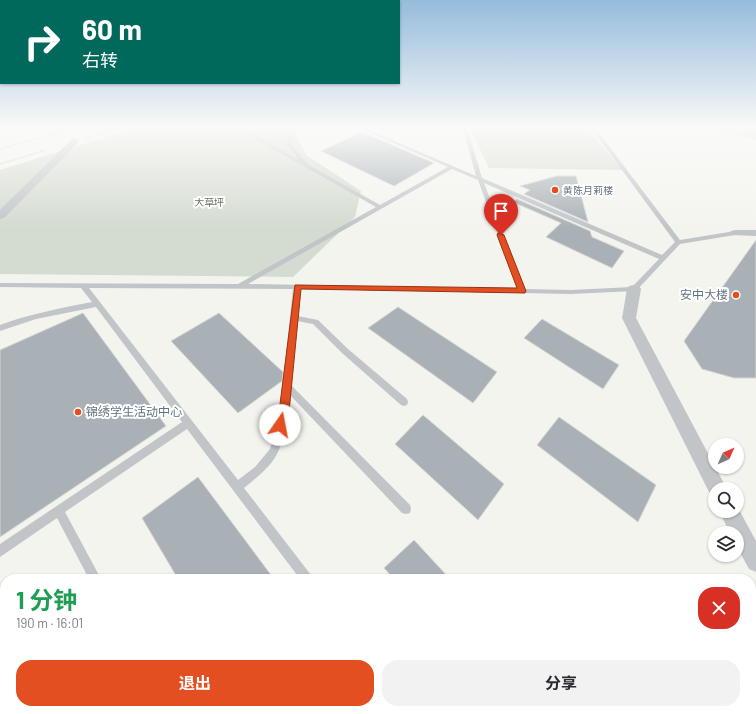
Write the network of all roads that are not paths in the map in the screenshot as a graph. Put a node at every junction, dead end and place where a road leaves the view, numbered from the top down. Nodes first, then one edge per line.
1 (55, 161) edge
2 (297, 161) edge
3 (303, 161) edge
4 (439, 161) edge
5 (475, 161) edge
6 (617, 161) edge
7 (452, 167) junction
8 (309, 168) junction
9 (480, 179) junction
10 (380, 207) junction
11 (0, 216) edge
12 (735, 233) joint
13 (756, 233) edge
14 (678, 242) junction
15 (663, 258) junction
16 (0, 285) edge
17 (83, 285) junction
18 (240, 286) junction
19 (297, 287) junction
20 (634, 289) junction
21 (522, 291) junction
22 (97, 304) junction
23 (294, 318) junction
24 (0, 328) edge
25 (287, 386) junction
26 (404, 402) dead end
27 (188, 423) junction
28 (714, 482) edge
29 (237, 487) junction
30 (406, 509) dead end
31 (60, 511) junction
32 (733, 518) edge
33 (0, 551) edge
34 (756, 562) edge
35 (92, 574) edge
36 (303, 574) edge

1 - 11 street
2 - 8 lane
3 - 8 lane
4 - 7 lane
5 - 9 lane
6 - 14 lane
7 - 9 lane
7 - 10 lane
8 - 10 lane
9 - 15 lane
9 - 21 lane
10 - 18 lane
12 - 13 street
12 - 14 lane
14 - 15 lane
15 - 20 lane
16 - 17 lane
17 - 18 lane
17 - 22 lane
18 - 19 lane
19 - 21 lane
19 - 23 lane
20 - 21 lane
20 - 28 street
22 - 24 lane
22 - 27 lane
23 - 25 lane
23 - 26 lane
25 - 29 lane
25 - 30 lane
27 - 29 lane
27 - 31 lane
29 - 36 lane
31 - 33 lane
31 - 35 lane
32 - 34 street

